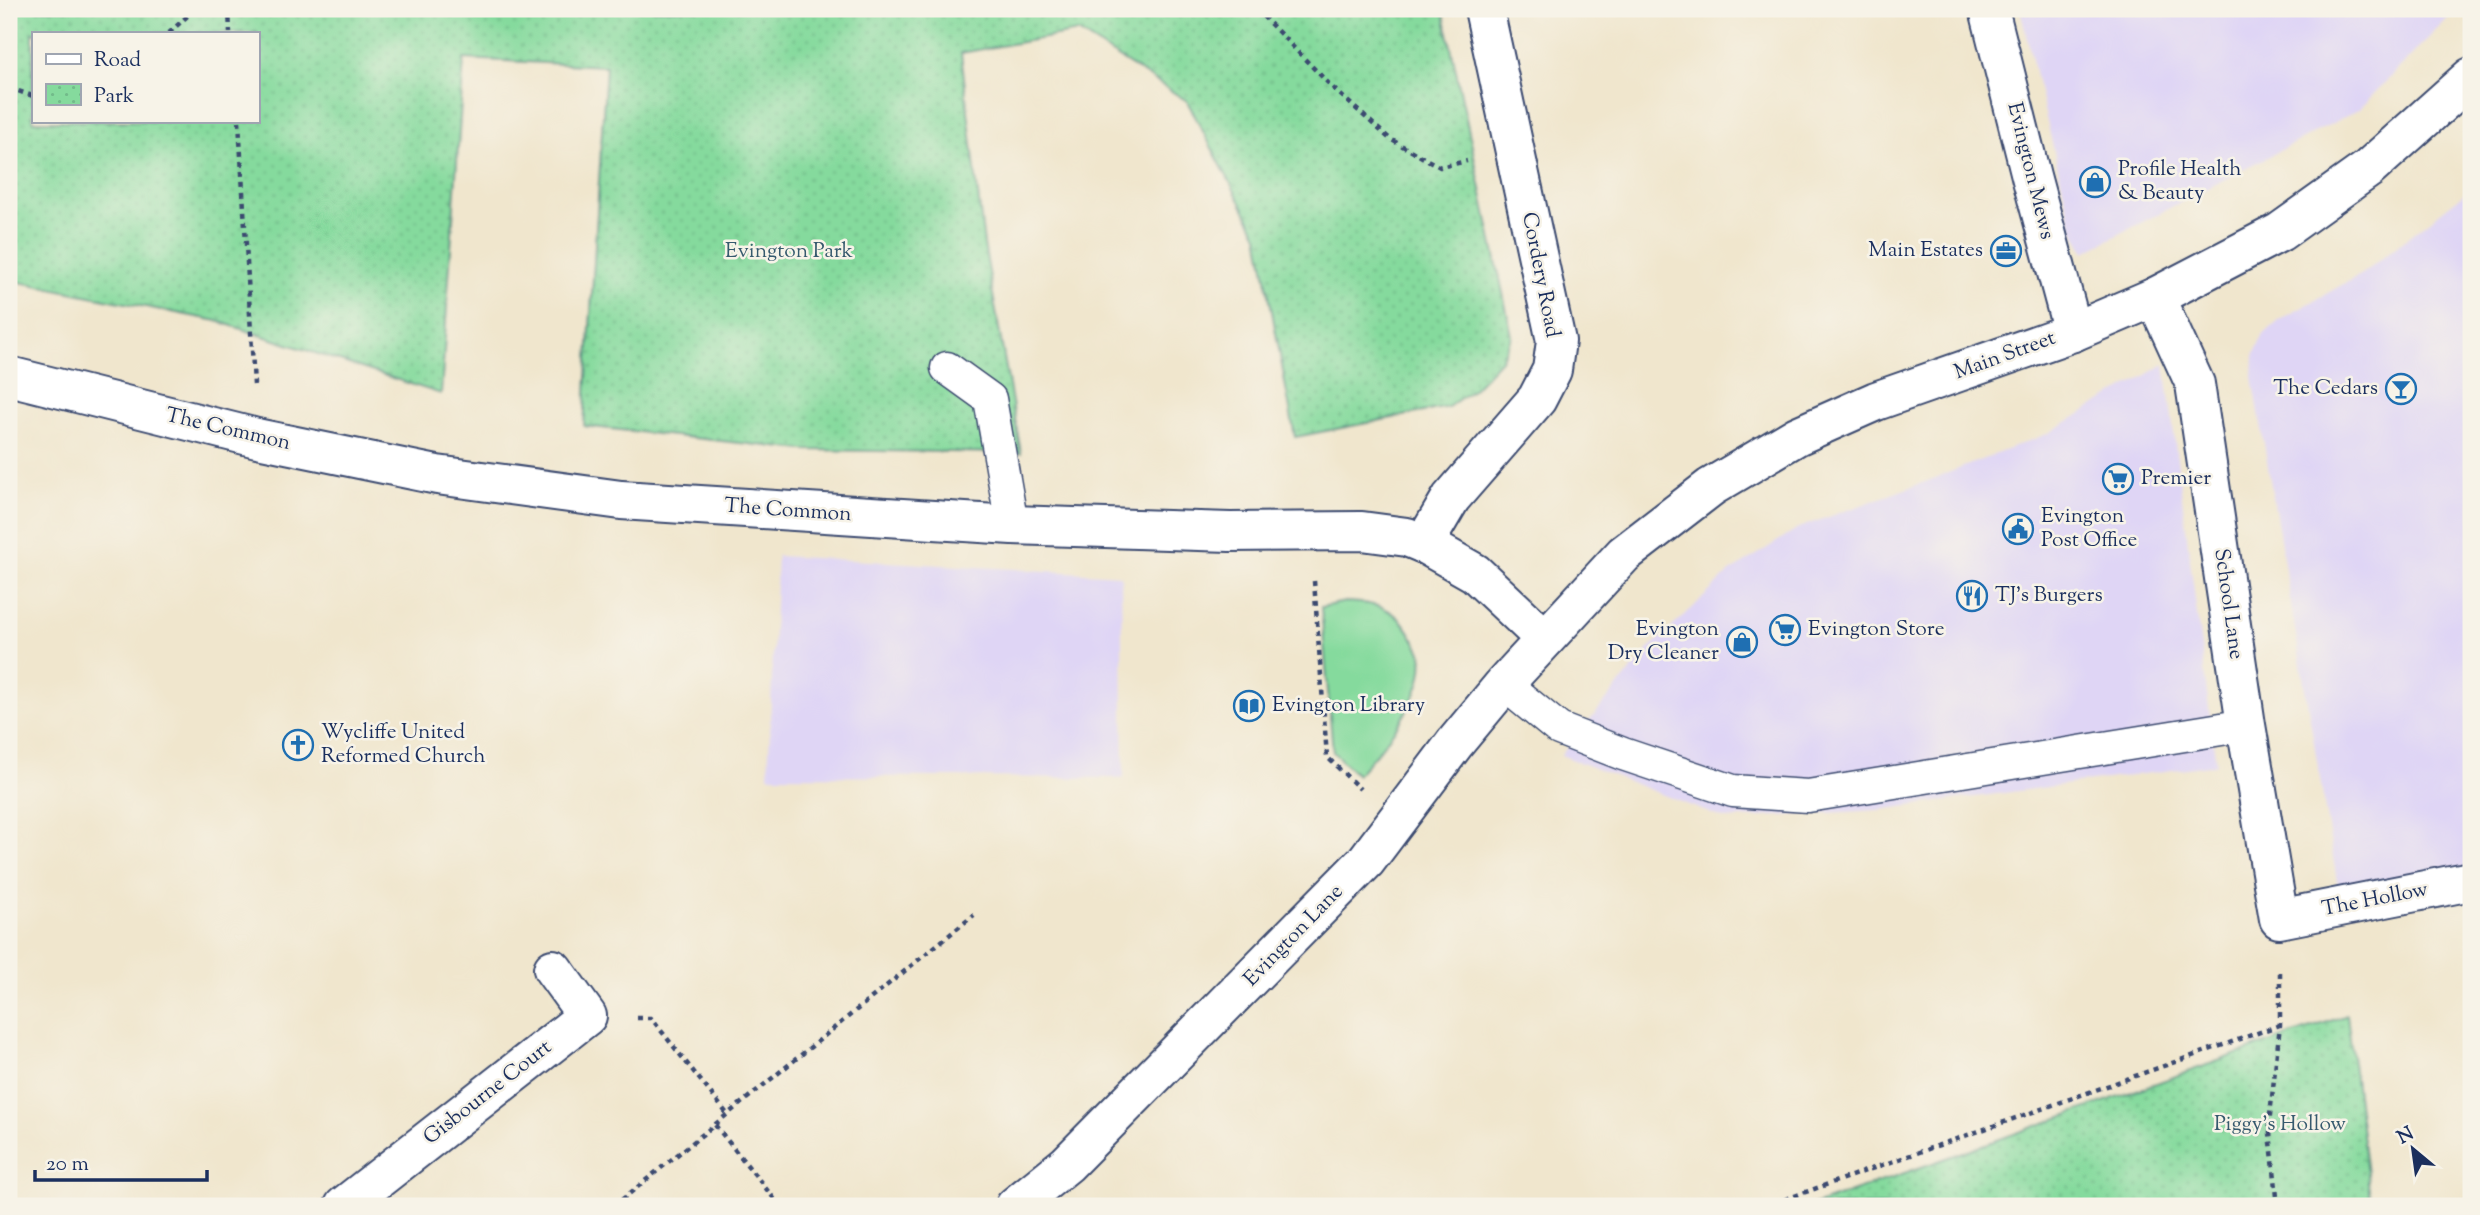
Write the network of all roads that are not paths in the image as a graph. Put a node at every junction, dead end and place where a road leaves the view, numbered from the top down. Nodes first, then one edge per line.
1 (1484, 9) edge
2 (1989, 9) edge
3 (2471, 77) edge
4 (2155, 297) junction
5 (2073, 332) junction
6 (947, 368) dead end
7 (9, 376) edge
8 (1012, 525) junction
9 (1424, 544) junction
10 (1545, 639) junction
11 (1504, 684) junction
12 (2246, 725) junction
13 (2471, 881) edge
14 (2279, 919) joint
15 (553, 970) dead end
16 (344, 1206) edge
17 (1015, 1206) edge

1 - 9 street, Cordery Road
2 - 5 street, Evington Mews
3 - 4 street, Main Street
4 - 5 street, Main Street
4 - 12 street, School Lane
5 - 10 street, Main Street
6 - 8 lane
7 - 8 street, The Common
8 - 9 street, The Common
9 - 10 street, The Common
10 - 11 street, Evington Lane
11 - 12 lane
11 - 17 street, Evington Lane
12 - 14 street, School Lane
13 - 14 street, The Hollow
15 - 16 street, Gisbourne Court

